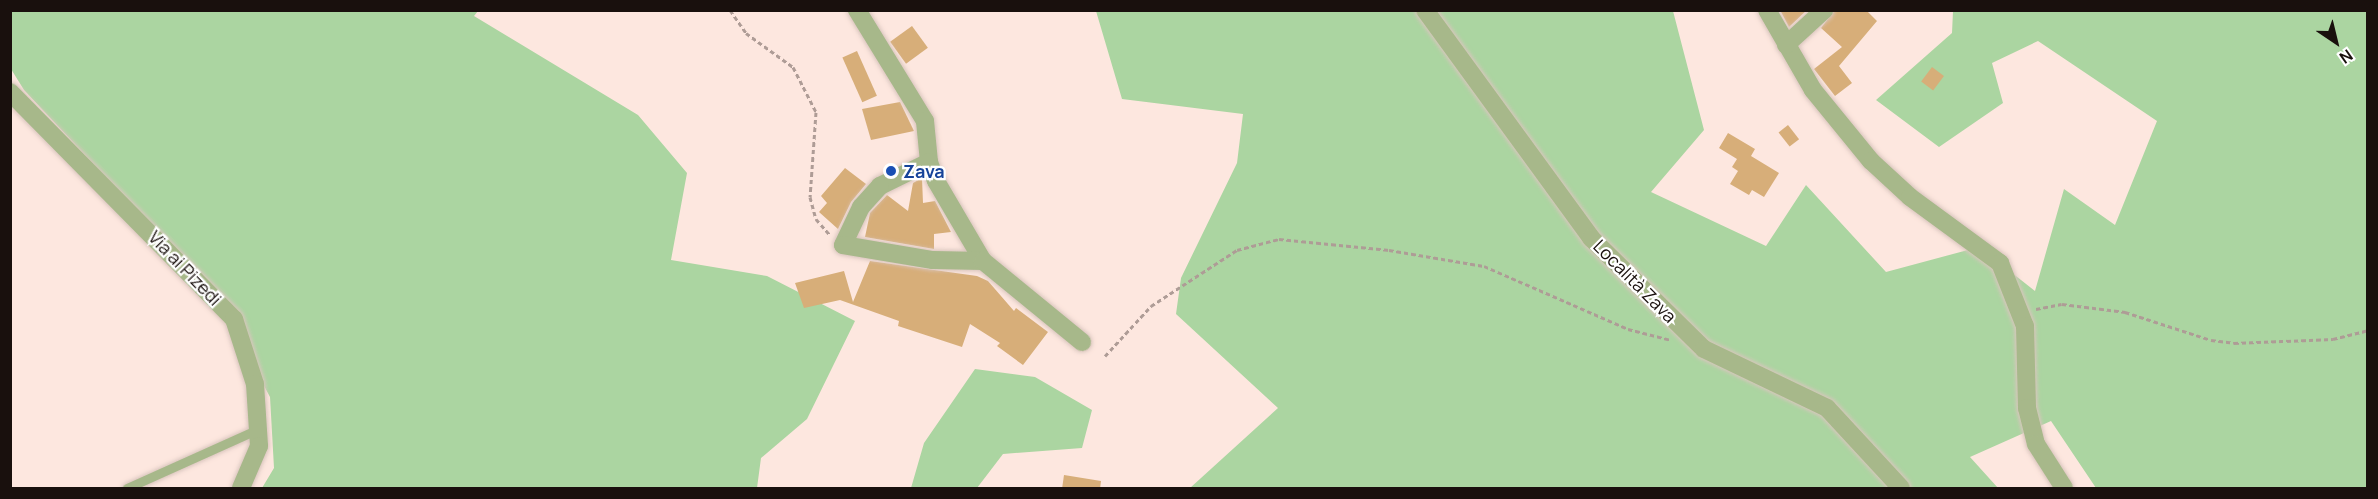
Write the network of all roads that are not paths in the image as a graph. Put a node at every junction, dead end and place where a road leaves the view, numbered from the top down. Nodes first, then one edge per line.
1 (857, 10) edge
2 (1425, 10) edge
3 (1767, 10) edge
4 (1824, 10) edge
5 (1786, 45) junction
6 (10, 92) edge
7 (929, 162) junction
8 (983, 261) junction
9 (1082, 342) dead end
10 (258, 429) junction
11 (127, 489) edge
12 (241, 489) edge
13 (1901, 489) edge
14 (2064, 489) edge

1 - 7 street
2 - 13 street, Località Zava
3 - 5 street
4 - 5 street
5 - 14 street
6 - 10 street, Via ai Pizedi
7 - 8 street
7 - 8 street
8 - 9 street
10 - 11 lane
10 - 12 street, Via ai Pizedi

